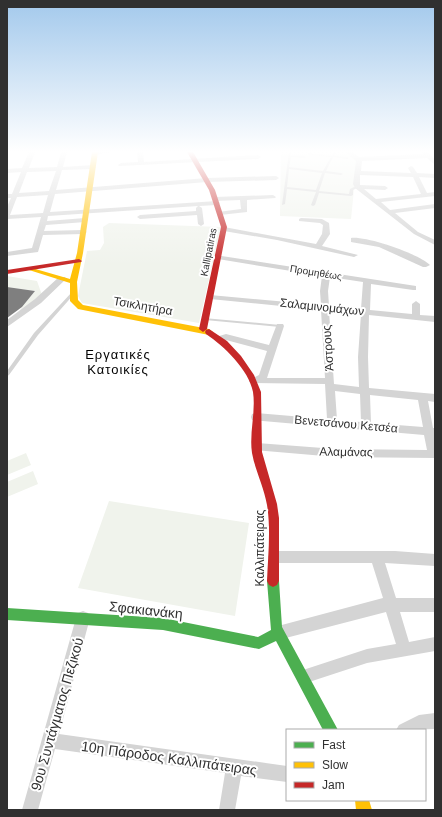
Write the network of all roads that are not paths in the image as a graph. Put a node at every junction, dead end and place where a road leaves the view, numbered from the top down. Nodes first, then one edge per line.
1 (17, 190) edge
2 (88, 190) edge
3 (90, 190) edge
4 (211, 190) edge
5 (285, 190) edge
6 (303, 190) edge
7 (351, 190) edge
8 (361, 190) edge
9 (422, 190) edge
10 (318, 192) junction
11 (52, 193) junction
12 (435, 194) edge
13 (425, 195) junction
14 (7, 196) edge
15 (15, 196) junction
16 (273, 197) dead end
17 (243, 198) junction
18 (216, 201) junction
19 (374, 201) junction
20 (198, 204) junction
21 (283, 204) dead end
22 (313, 206) dead end
23 (435, 206) edge
24 (139, 208) junction
25 (388, 212) junction
26 (200, 213) junction
27 (220, 213) junction
28 (46, 214) junction
29 (7, 216) edge
30 (85, 216) junction
31 (301, 220) dead end
32 (43, 223) junction
33 (201, 224) dead end
34 (224, 229) junction
35 (83, 232) junction
36 (40, 233) junction
37 (435, 243) edge
38 (318, 247) junction
39 (7, 254) edge
40 (354, 255) junction
41 (218, 257) junction
42 (361, 259) dead end
43 (78, 261) junction
44 (426, 265) dead end
45 (28, 269) junction
46 (7, 272) edge
47 (326, 274) junction
48 (62, 279) junction
49 (367, 280) junction
50 (73, 282) junction
51 (413, 288) dead end
52 (72, 293) junction
53 (210, 297) junction
54 (416, 304) dead end
55 (326, 308) junction
56 (365, 311) junction
57 (416, 317) junction
58 (205, 319) junction
59 (435, 319) edge
60 (7, 324) edge
61 (280, 326) joint
62 (203, 329) junction
63 (219, 339) junction
64 (272, 349) junction
65 (7, 374) edge
66 (254, 381) junction
67 (330, 384) junction
68 (364, 390) junction
69 (422, 396) junction
70 (435, 398) edge
71 (256, 416) junction
72 (332, 423) junction
73 (366, 426) junction
74 (432, 432) edge
75 (257, 447) junction
76 (434, 454) edge
77 (274, 557) junction
78 (378, 557) junction
79 (435, 560) edge
80 (391, 604) junction
81 (435, 605) edge
82 (7, 614) edge
83 (83, 618) junction
84 (278, 633) junction
85 (435, 644) edge
86 (404, 649) junction
87 (303, 677) junction
88 (435, 721) edge
89 (330, 729) edge
90 (406, 729) edge
91 (50, 742) junction
92 (234, 767) junction
93 (286, 774) edge
94 (30, 810) edge
95 (227, 810) edge

1 - 15 street
2 - 11 street
3 - 30 street
4 - 18 street, Kallipatiras
5 - 21 lane
6 - 10 lane
7 - 10 lane
8 - 19 street
9 - 13 street
10 - 22 lane
11 - 15 street
11 - 28 street
12 - 13 street
13 - 19 street
14 - 15 street
15 - 29 street
16 - 17 street
17 - 18 street
17 - 27 street
18 - 20 street
18 - 27 street, Kallipatiras
19 - 25 street
20 - 24 street
20 - 26 street
23 - 25 street
24 - 26 street
24 - 30 street
25 - 37 street
26 - 33 street
27 - 34 street, Kallipatiras
28 - 29 street
28 - 30 street
28 - 32 street
30 - 32 street
30 - 35 street
31 - 38 street
32 - 36 street
34 - 38 street
34 - 41 street, Kallipatiras
35 - 36 street
35 - 43 street
36 - 39 street
38 - 40 street
40 - 42 street
40 - 44 street
41 - 47 street, Προμηθέως
41 - 53 street, Kallipatiras
43 - 45 street
43 - 50 street
45 - 46 street
45 - 48 street
47 - 49 street, Προμηθέως
47 - 55 street, Άστρους
48 - 50 street
48 - 60 street
49 - 51 street, Προμηθέως
49 - 56 street
50 - 52 street
52 - 62 street, Τσικλητήρα
52 - 65 lane
53 - 55 street, Σαλαμινομάχων
53 - 58 street, Kallipatiras
54 - 57 street
55 - 56 street, Σαλαμινομάχων
55 - 67 street, Άστρους
56 - 57 street, Σαλαμινομάχων
56 - 68 street
57 - 59 street, Σαλαμινομάχων
58 - 61 lane
58 - 62 street, Kallipatiras
61 - 64 street
62 - 63 street, Καλλιπάτειρας
63 - 64 street
63 - 66 street, Καλλιπάτειρας
64 - 66 street
66 - 67 street
66 - 71 street, Καλλιπάτειρας
67 - 68 street
67 - 72 street, Άστρους
68 - 69 street
68 - 73 street
69 - 70 street
69 - 74 street
71 - 72 street, Βενετσάνου Κετσέα
71 - 75 street, Καλλιπάτειρας
72 - 73 street, Βενετσάνου Κετσέα
73 - 74 street, Βενετσάνου Κετσέα
74 - 76 street
75 - 76 street, Αλαμάνας
75 - 77 street, Καλλιπάτειρας
77 - 78 street
77 - 84 street, Καλλιπάτειρας
78 - 79 street
78 - 80 street
80 - 81 street
80 - 84 street
80 - 86 street
82 - 83 street, Σφακιανάκη
83 - 84 street, Σφακιανάκη
83 - 91 street, 9ου Συντάγματος Πεζικού
84 - 87 street, Καλλιπάτειρας
85 - 86 street
86 - 87 street
87 - 89 street, Καλλιπάτειρας
88 - 90 street
91 - 92 street, 10η Πάροδος Καλλιπάτειρας
91 - 94 street, 9ου Συντάγματος Πεζικού
92 - 93 street, 10η Πάροδος Καλλιπάτειρας
92 - 95 street

